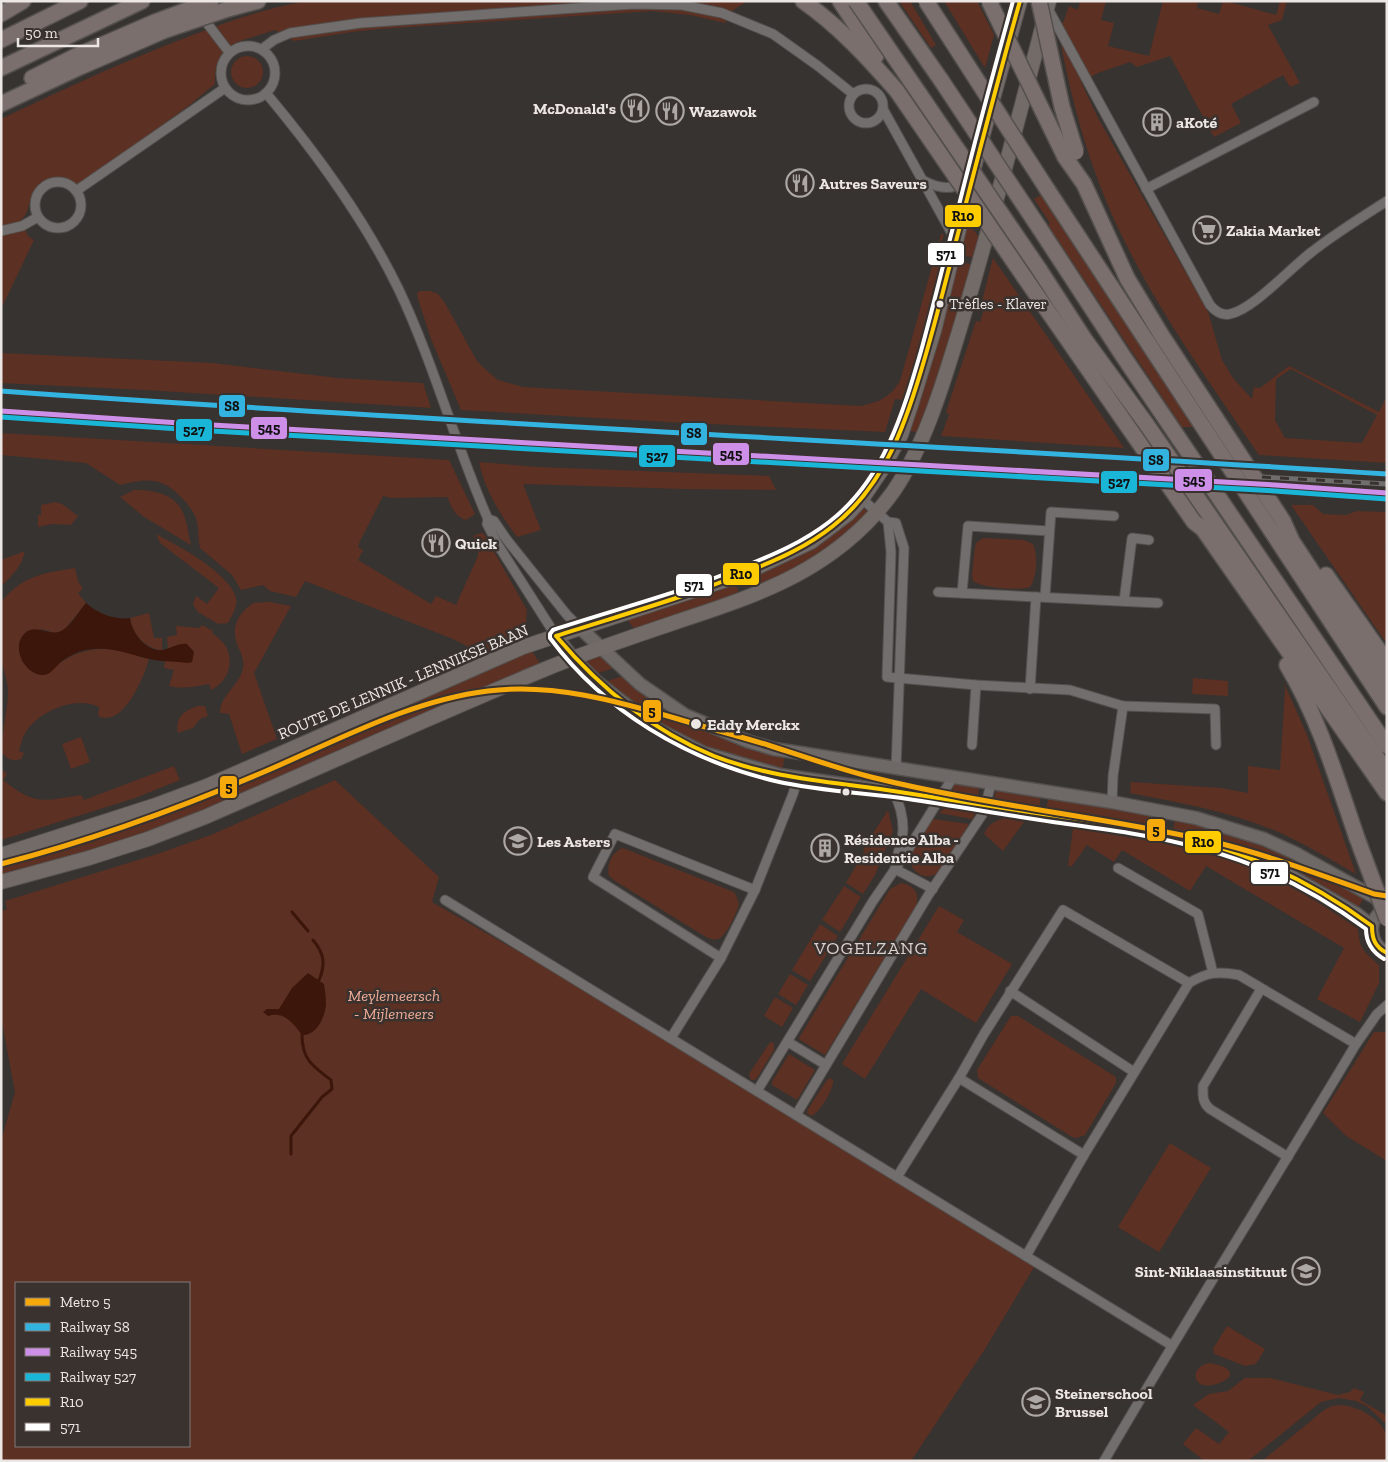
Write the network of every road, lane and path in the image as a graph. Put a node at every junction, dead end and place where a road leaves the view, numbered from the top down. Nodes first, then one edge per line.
1 (23, 1) edge
2 (80, 1) edge
3 (190, 1) edge
4 (211, 1) edge
5 (258, 1) edge
6 (803, 1) edge
7 (840, 1) edge
8 (856, 1) edge
9 (886, 1) edge
10 (926, 1) edge
11 (989, 1) edge
12 (1020, 1) edge
13 (140, 2) edge
14 (1044, 3) edge
15 (1, 14) edge
16 (159, 26) junction
17 (1, 40) edge
18 (262, 49) junction
19 (229, 52) junction
20 (1, 68) edge
21 (224, 88) junction
22 (898, 91) junction
23 (1, 93) edge
24 (266, 93) junction
25 (853, 94) junction
26 (1314, 102) dead end
27 (1, 104) edge
28 (883, 109) junction
29 (1071, 155) junction
30 (976, 160) junction
31 (924, 181) junction
32 (1146, 189) junction
33 (76, 191) junction
34 (1387, 201) edge
35 (38, 217) junction
36 (1, 231) edge
37 (956, 241) junction
38 (862, 499) junction
39 (878, 511) junction
40 (1114, 516) dead end
41 (488, 519) junction
42 (1283, 521) junction
43 (888, 522) junction
44 (1194, 522) junction
45 (1049, 531) junction
46 (1149, 540) dead end
47 (938, 592) dead end
48 (962, 593) junction
49 (1041, 597) junction
50 (1124, 601) junction
51 (1158, 603) dead end
52 (580, 628) junction
53 (556, 636) junction
54 (602, 648) junction
55 (574, 659) junction
56 (1387, 662) edge
57 (899, 676) junction
58 (976, 685) junction
59 (1387, 686) edge
60 (1030, 689) junction
61 (1122, 706) junction
62 (1387, 707) edge
63 (972, 745) dead end
64 (1216, 745) dead end
65 (1387, 746) edge
66 (896, 768) junction
67 (1387, 772) edge
68 (953, 777) junction
69 (798, 778) junction
70 (991, 783) junction
71 (893, 791) junction
72 (1387, 793) edge
73 (941, 798) junction
74 (1112, 802) junction
75 (987, 805) junction
76 (1, 855) edge
77 (1118, 868) dead end
78 (894, 869) junction
79 (1, 882) edge
80 (933, 889) junction
81 (755, 890) junction
82 (444, 900) dead end
83 (1387, 905) edge
84 (1387, 909) edge
85 (1387, 919) edge
86 (1372, 926) junction
87 (1387, 953) edge
88 (721, 958) junction
89 (1213, 973) junction
90 (1189, 983) junction
91 (1261, 989) junction
92 (1010, 992) junction
93 (1387, 1005) edge
94 (671, 1038) junction
95 (788, 1042) junction
96 (1356, 1044) junction
97 (826, 1065) junction
98 (1134, 1072) junction
99 (959, 1078) junction
100 (757, 1091) junction
101 (796, 1115) junction
102 (1084, 1155) junction
103 (1288, 1157) junction
104 (897, 1177) junction
105 (1026, 1256) junction
106 (1172, 1345) junction
107 (1104, 1461) edge

1 - 15 highway
2 - 17 highway
3 - 19 street
4 - 16 highway, bridge
5 - 16 highway, bridge
6 - 22 highway
7 - 22 highway
8 - 67 highway, bridge
9 - 65 highway, bridge
10 - 62 highway, bridge
11 - 29 highway, bridge
12 - 30 main road, ROUTE DE LENNIK - LENNIKSE BAAN
13 - 20 highway
14 - 29 highway, bridge
14 - 32 street
14 - 39 main road
16 - 23 highway
16 - 27 highway
18 - 19 street
18 - 24 street
18 - 25 street
19 - 21 street
21 - 24 street
21 - 33 street
22 - 44 highway, bridge
24 - 41 street
25 - 28 street
25 - 28 street
26 - 32 street
28 - 31 street
29 - 42 highway
30 - 31 street
30 - 37 main road, ROUTE DE LENNIK - LENNIKSE BAAN
31 - 37 street
32 - 34 street
33 - 35 street
33 - 35 street
35 - 36 street
37 - 38 main road, ROUTE DE LENNIK - LENNIKSE BAAN
38 - 39 street
38 - 52 main road, ROUTE DE LENNIK - LENNIKSE BAAN
39 - 43 street
39 - 54 main road
40 - 45 street
41 - 52 street
41 - 53 street
42 - 56 highway
42 - 59 highway
43 - 57 street
43 - 57 street
44 - 72 highway
44 - 85 highway, bridge
45 - 48 street
45 - 49 street
46 - 50 street
47 - 48 street
48 - 49 street
49 - 50 street
49 - 60 street
50 - 51 street
52 - 53 main road, ROUTE DE LENNIK - LENNIKSE BAAN
52 - 54 street
53 - 55 street
53 - 76 main road, ROUTE DE LENNIK - LENNIKSE BAAN
54 - 55 main road
54 - 66 street
55 - 69 street
55 - 79 main road
57 - 58 street
57 - 66 street
58 - 60 street
58 - 63 street
60 - 61 street
61 - 64 street
61 - 74 street
66 - 68 street
68 - 70 street
68 - 73 street
69 - 71 street
69 - 81 street
70 - 74 street
70 - 75 street
71 - 73 street
71 - 78 street
73 - 75 street
73 - 78 street
74 - 83 street
75 - 80 street
75 - 86 street
77 - 89 street
78 - 80 street
78 - 95 street
80 - 97 street
81 - 88 street
81 - 88 street
82 - 94 street
84 - 86 street
86 - 87 street
88 - 94 street
89 - 90 street
89 - 91 street
90 - 92 street
90 - 98 street
91 - 96 street
91 - 103 street
92 - 98 street
92 - 99 street
93 - 96 street
94 - 100 street
95 - 97 street
95 - 100 street
96 - 103 street
97 - 101 street
98 - 102 street
99 - 102 street
99 - 104 street
100 - 101 street
101 - 104 street
102 - 105 street
103 - 106 street
104 - 105 street
105 - 106 street
106 - 107 street

